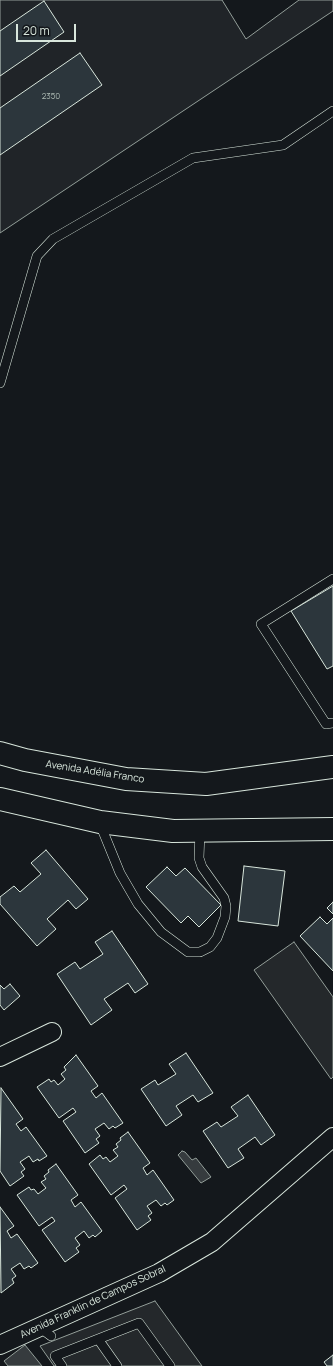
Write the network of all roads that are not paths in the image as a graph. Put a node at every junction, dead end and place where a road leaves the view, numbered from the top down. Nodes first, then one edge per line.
1 (333, 111) edge
2 (0, 383) edge
3 (333, 579) edge
4 (333, 723) edge
5 (0, 753) edge
6 (333, 767) edge
7 (0, 800) edge
8 (100, 822) junction
9 (333, 829) edge
10 (200, 830) junction
11 (52, 1032) dead end
12 (0, 1057) edge
13 (333, 1137) edge
14 (98, 1339) junction
15 (2, 1340) edge
16 (62, 1366) edge
17 (117, 1366) edge
18 (170, 1366) edge

1 - 2 lane
3 - 4 lane
5 - 6 main road, Avenida Adélia Franco
7 - 8 main road
8 - 10 main road
8 - 10 lane
9 - 10 main road
11 - 12 street
13 - 15 street, Avenida Franklin de Campos Sobral
14 - 16 lane
14 - 17 lane
14 - 18 lane

